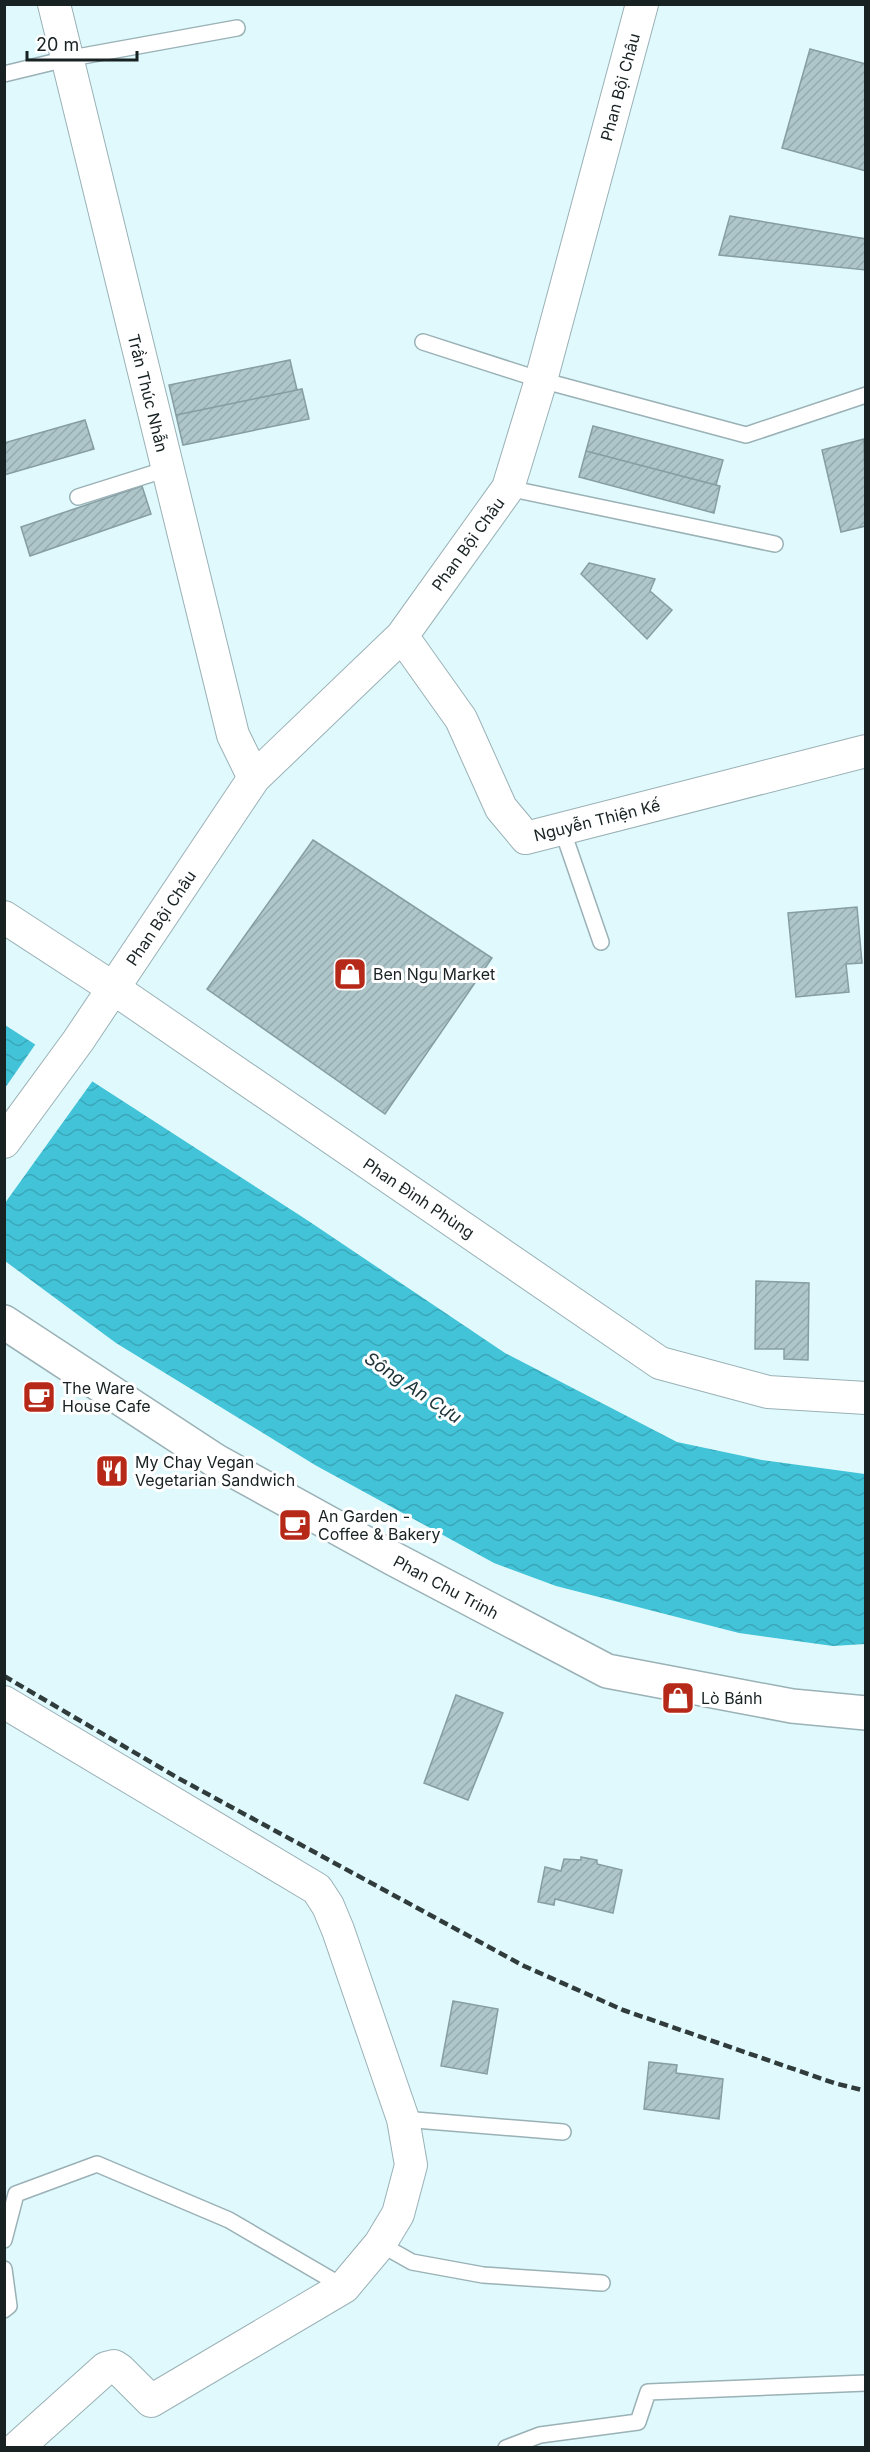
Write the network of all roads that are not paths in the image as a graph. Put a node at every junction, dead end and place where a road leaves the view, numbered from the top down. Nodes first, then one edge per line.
1 (54, 4) edge
2 (646, 8) edge
3 (237, 28) dead end
4 (66, 59) junction
5 (4, 74) edge
6 (423, 342) dead end
7 (541, 380) junction
8 (866, 395) edge
9 (167, 469) junction
10 (508, 488) junction
11 (78, 497) dead end
12 (775, 544) dead end
13 (402, 636) junction
14 (866, 751) edge
15 (254, 778) junction
16 (562, 829) junction
17 (4, 917) edge
18 (601, 942) dead end
19 (113, 988) junction
20 (4, 1142) edge
21 (4, 1322) edge
22 (866, 1398) edge
23 (4, 1702) edge
24 (866, 1713) edge
25 (403, 2119) junction
26 (563, 2132) dead end
27 (4, 2240) edge
28 (380, 2244) junction
29 (4, 2269) edge
30 (603, 2283) dead end
31 (344, 2287) junction
32 (4, 2310) edge
33 (866, 2383) edge
34 (17, 2448) edge
35 (506, 2448) edge

1 - 4 street, Trần Thúc Nhẫn
2 - 7 street, Phan Bội Châu
3 - 4 lane
4 - 5 lane
4 - 9 street, Trần Thúc Nhẫn
6 - 7 lane
7 - 8 lane
7 - 10 street, Phan Bội Châu
9 - 11 lane
9 - 15 street, Trần Thúc Nhẫn
10 - 12 lane
10 - 13 street, Phan Bội Châu
13 - 15 street, Phan Bội Châu
13 - 16 street, Nguyễn Thiện Kế
14 - 16 street, Nguyễn Thiện Kế
15 - 19 street, Phan Bội Châu
16 - 18 lane
17 - 19 street, Phan Đình Phùng
19 - 20 street, Phan Bội Châu
19 - 22 street, Phan Đình Phùng
21 - 24 street, Phan Chu Trinh
23 - 25 street
25 - 26 lane
25 - 28 street
27 - 31 lane
28 - 30 lane
28 - 31 street
29 - 32 lane
31 - 34 street
33 - 35 lane

